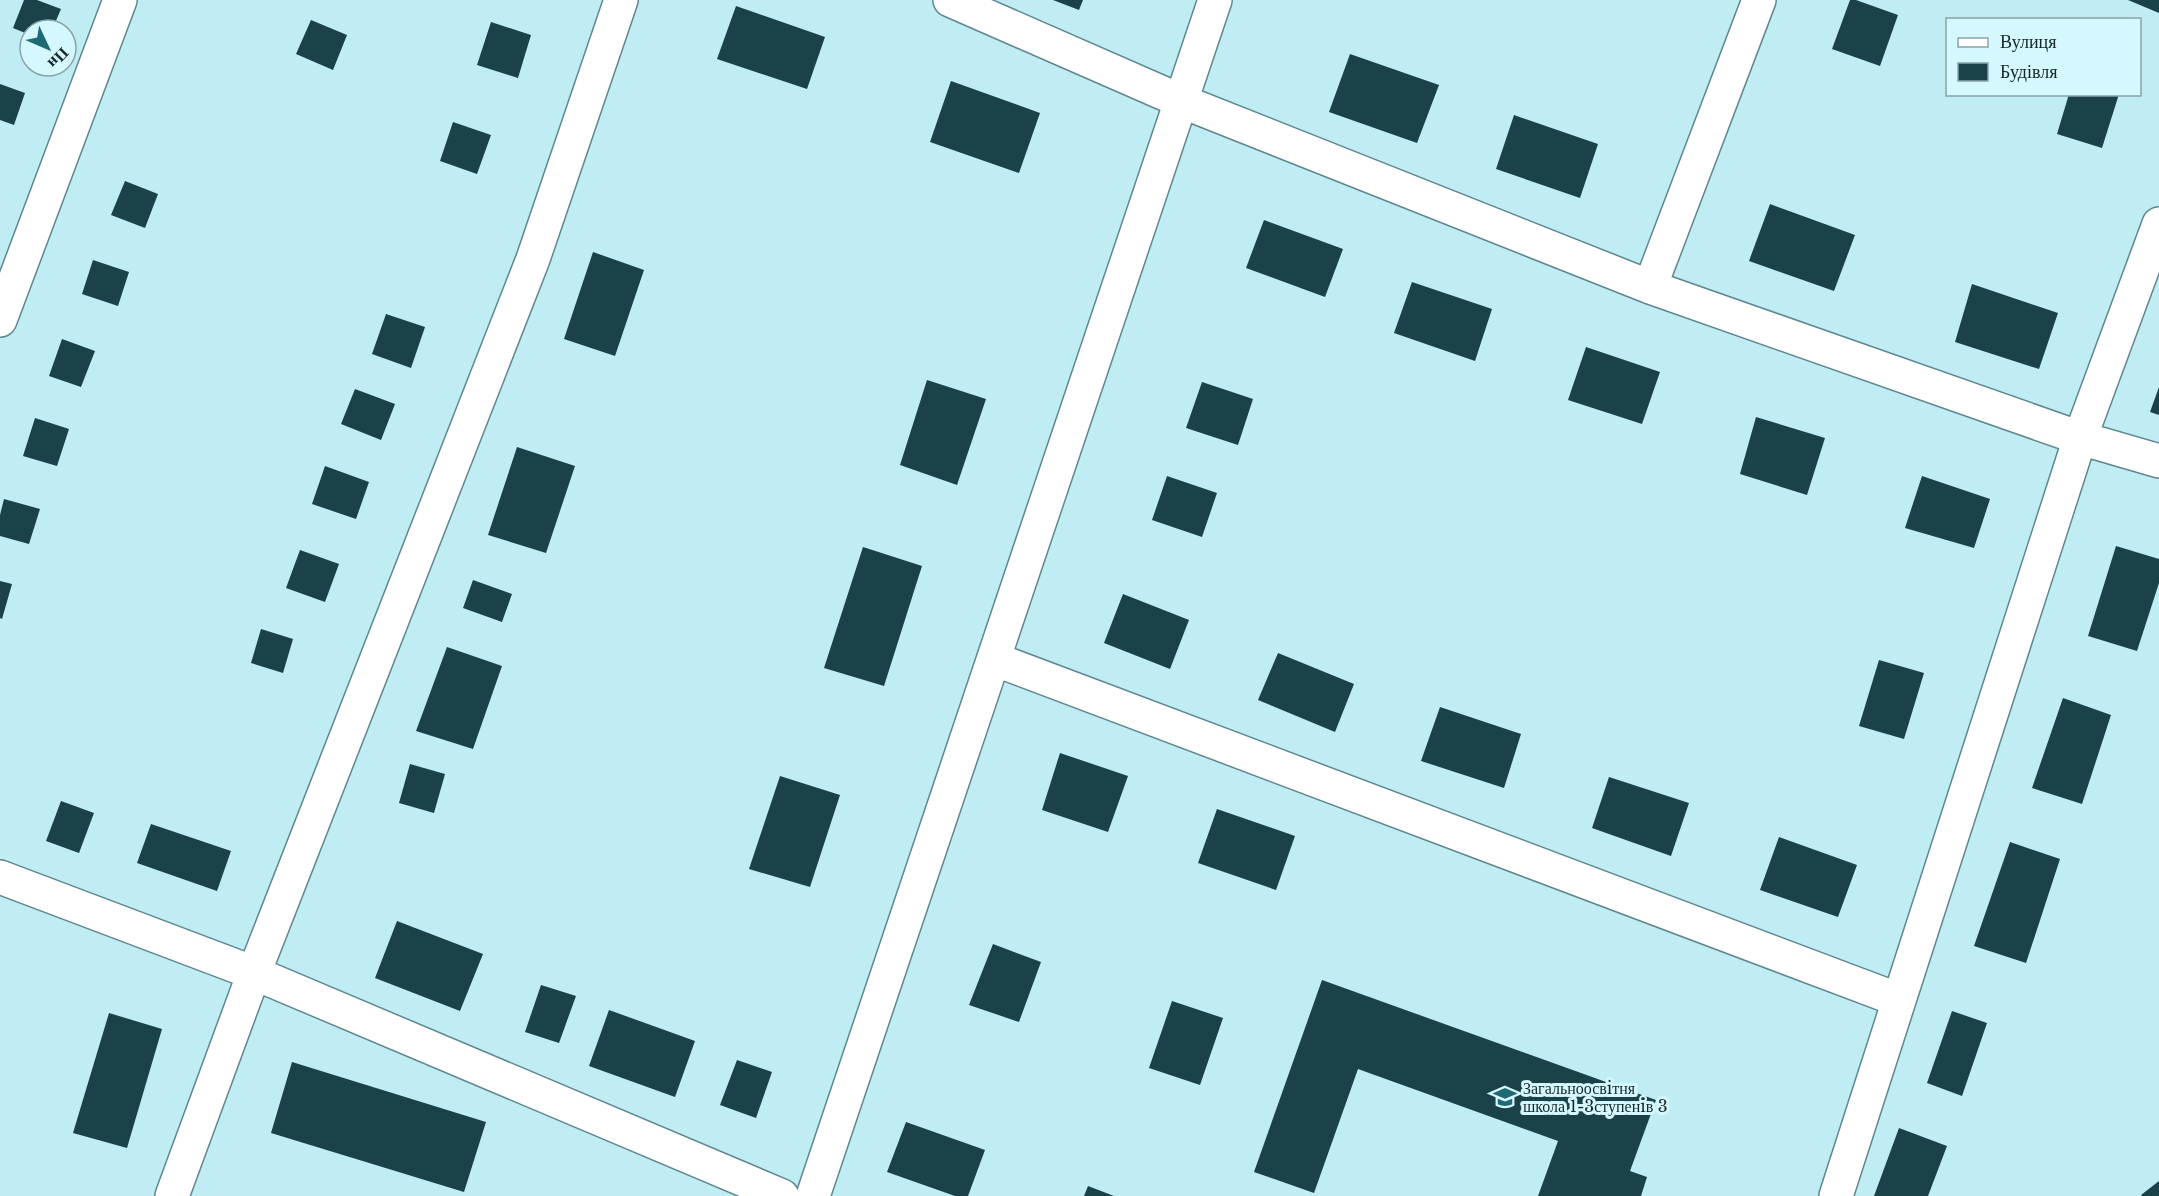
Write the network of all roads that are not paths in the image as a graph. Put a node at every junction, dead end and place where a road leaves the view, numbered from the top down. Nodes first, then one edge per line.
1 (120, 0) edge
2 (621, 0) edge
3 (950, 0) edge
4 (1215, 0) edge
5 (1760, 0) edge
6 (1182, 101) junction
7 (2159, 224) edge
8 (1650, 287) junction
9 (0, 320) edge
10 (2080, 438) junction
11 (2159, 460) edge
12 (994, 659) junction
13 (0, 876) edge
14 (254, 973) junction
15 (1899, 1000) junction
16 (172, 1196) edge
17 (782, 1196) edge
18 (813, 1196) edge
19 (1836, 1196) edge

1 - 9 street
2 - 14 street
3 - 6 street
4 - 6 street
5 - 8 street
6 - 8 street
6 - 12 street
7 - 10 street
8 - 10 street
10 - 11 street
10 - 15 street
12 - 15 street
12 - 18 street
13 - 14 street
14 - 16 street
14 - 17 street
15 - 19 street

